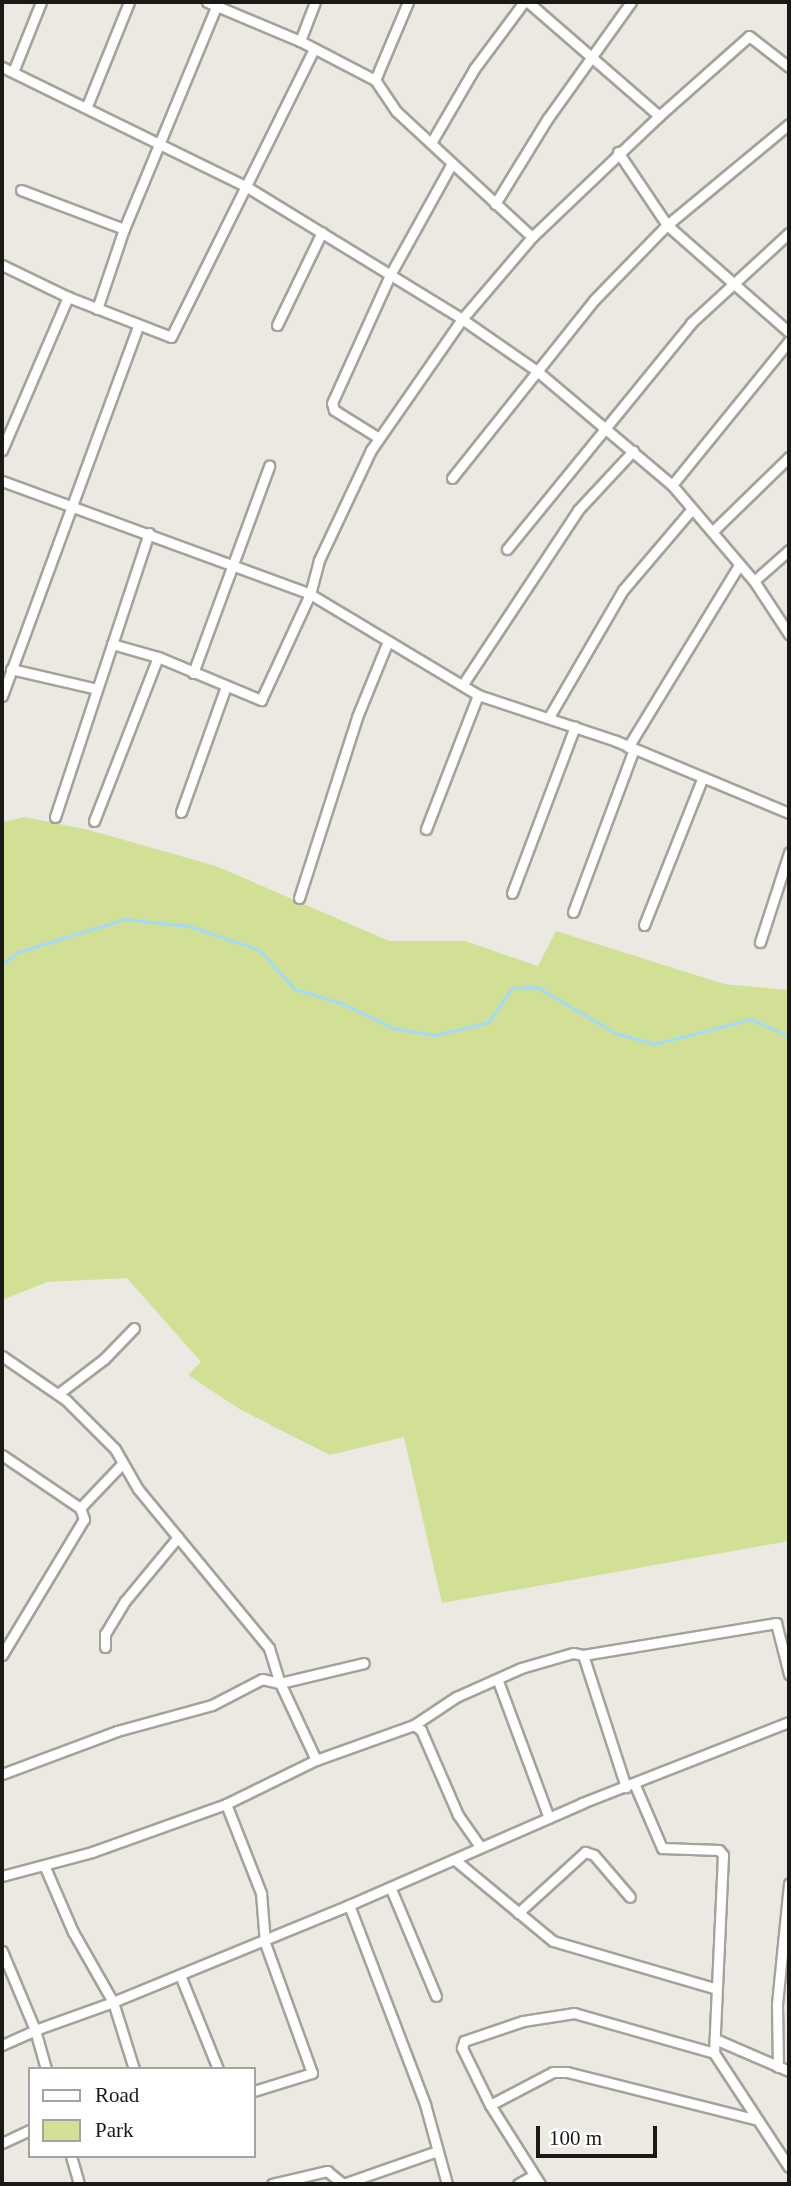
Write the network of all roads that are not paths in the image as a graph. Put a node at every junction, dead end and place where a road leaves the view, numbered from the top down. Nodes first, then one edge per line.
1 (41, 2) edge
2 (129, 2) edge
3 (315, 2) edge
4 (408, 2) edge
5 (526, 2) edge
6 (631, 2) edge
7 (214, 3) edge
8 (300, 41) junction
9 (314, 49) junction
10 (589, 58) junction
11 (2, 67) edge
12 (789, 67) edge
13 (13, 72) junction
14 (375, 80) junction
15 (87, 106) junction
16 (659, 116) junction
17 (789, 124) edge
18 (159, 141) junction
19 (431, 143) junction
20 (618, 152) junction
21 (451, 165) junction
22 (247, 187) junction
23 (21, 190) dead end
24 (495, 204) junction
25 (667, 225) junction
26 (124, 229) junction
27 (322, 232) junction
28 (789, 233) edge
29 (532, 237) junction
30 (2, 265) edge
31 (390, 275) junction
32 (735, 280) junction
33 (68, 297) junction
34 (97, 309) junction
35 (462, 319) junction
36 (277, 325) dead end
37 (138, 327) junction
38 (789, 332) edge
39 (789, 341) edge
40 (537, 371) junction
41 (606, 427) junction
42 (379, 438) junction
43 (2, 450) edge
44 (633, 450) junction
45 (789, 457) edge
46 (269, 466) dead end
47 (452, 478) dead end
48 (2, 481) edge
49 (672, 485) junction
50 (74, 508) junction
51 (692, 509) junction
52 (713, 531) junction
53 (149, 533) junction
54 (507, 549) dead end
55 (789, 550) edge
56 (230, 564) junction
57 (739, 565) junction
58 (754, 581) junction
59 (310, 594) junction
60 (789, 633) edge
61 (388, 641) junction
62 (112, 644) junction
63 (159, 657) junction
64 (11, 669) junction
65 (193, 673) junction
66 (463, 684) junction
67 (226, 687) junction
68 (97, 689) junction
69 (478, 695) junction
70 (2, 696) edge
71 (549, 717) junction
72 (575, 726) junction
73 (631, 748) junction
74 (703, 777) junction
75 (181, 812) dead end
76 (789, 813) edge
77 (55, 817) dead end
78 (94, 821) dead end
79 (426, 829) dead end
80 (789, 853) edge
81 (512, 893) dead end
82 (299, 898) dead end
83 (573, 912) dead end
84 (644, 925) dead end
85 (760, 942) dead end
86 (134, 1328) dead end
87 (2, 1356) edge
88 (58, 1394) junction
89 (2, 1455) edge
90 (123, 1463) junction
91 (80, 1508) junction
92 (178, 1537) junction
93 (105, 1647) dead end
94 (2, 1655) edge
95 (583, 1656) junction
96 (364, 1663) dead end
97 (789, 1674) edge
98 (498, 1681) junction
99 (280, 1683) junction
100 (789, 1722) edge
101 (414, 1725) junction
102 (316, 1760) junction
103 (2, 1774) edge
104 (630, 1785) junction
105 (226, 1804) junction
106 (549, 1818) junction
107 (480, 1846) junction
108 (455, 1860) junction
109 (44, 1865) junction
110 (2, 1876) edge
111 (789, 1884) edge
112 (391, 1889) junction
113 (630, 1897) dead end
114 (349, 1905) junction
115 (518, 1913) junction
116 (265, 1943) junction
117 (2, 1951) edge
118 (180, 1975) junction
119 (714, 1988) junction
120 (436, 1996) dead end
121 (113, 2002) junction
122 (35, 2030) junction
123 (715, 2039) junction
124 (2, 2045) edge
125 (714, 2053) junction
126 (45, 2067) edge
127 (133, 2067) edge
128 (217, 2067) edge
129 (778, 2067) junction
130 (789, 2071) edge
131 (256, 2090) edge
132 (490, 2105) junction
133 (758, 2120) junction
134 (28, 2131) edge
135 (2, 2143) edge
136 (437, 2151) junction
137 (72, 2158) edge
138 (789, 2167) edge
139 (537, 2180) edge
140 (79, 2184) edge
141 (272, 2184) edge
142 (343, 2184) edge
143 (447, 2184) edge
144 (518, 2184) edge

1 - 13 street
2 - 15 street
3 - 8 street
4 - 14 street
5 - 10 street
5 - 19 street
6 - 10 street
7 - 8 street
7 - 18 street
8 - 9 street
9 - 14 street
9 - 22 street
10 - 16 street
10 - 24 street
11 - 13 street
12 - 16 street
13 - 15 street
14 - 19 street
15 - 18 street
16 - 20 street
17 - 25 street
18 - 22 street
18 - 26 street
19 - 21 street
20 - 25 street
20 - 29 street
21 - 24 street
21 - 31 street
22 - 27 street
22 - 37 street
23 - 26 street
24 - 29 street
25 - 32 street
25 - 40 street
26 - 34 street
27 - 31 street
27 - 36 street
28 - 32 street
29 - 35 street
30 - 33 street
31 - 35 street
31 - 42 street
32 - 38 street
32 - 41 street
33 - 34 street
33 - 43 street
34 - 37 street
35 - 40 street
35 - 42 street
37 - 50 street
39 - 49 street
40 - 41 street
40 - 47 street
41 - 44 street
41 - 54 street
42 - 59 street
44 - 49 street
44 - 66 street
45 - 52 street
46 - 56 street
48 - 50 street
49 - 51 street
50 - 53 street
50 - 64 street
51 - 52 street
51 - 71 street
52 - 57 street
53 - 56 street
53 - 62 street
55 - 58 street
56 - 59 street
56 - 65 street
57 - 58 street
57 - 73 street
58 - 60 street
59 - 61 street
59 - 67 street
61 - 66 street
61 - 82 street
62 - 63 street
62 - 68 street
63 - 65 street
63 - 78 street
64 - 68 street
64 - 70 street
65 - 67 street
66 - 69 street
67 - 75 street
68 - 77 street
69 - 71 street
69 - 79 street
71 - 72 street
72 - 73 street
72 - 81 street
73 - 74 street
73 - 83 street
74 - 76 street
74 - 84 street
80 - 85 street
86 - 88 street
87 - 88 street
88 - 90 street
89 - 91 street
90 - 91 street
90 - 92 street
91 - 94 street
92 - 93 street
92 - 99 street
95 - 97 street
95 - 98 street
95 - 104 street
96 - 99 street
98 - 101 street
98 - 106 street
99 - 102 street
99 - 103 street
100 - 104 street
101 - 102 street
101 - 107 street
102 - 105 street
104 - 106 street
104 - 119 street
105 - 109 street
105 - 116 street
106 - 107 street
107 - 108 street
108 - 112 street
108 - 115 street
109 - 110 street
109 - 121 street
111 - 129 street
112 - 114 street
112 - 120 street
113 - 115 street
114 - 116 street
114 - 136 street
115 - 119 street
116 - 118 street
116 - 131 street
117 - 122 street
118 - 121 street
118 - 128 street
119 - 123 street
121 - 122 street
121 - 127 street
122 - 124 street
122 - 126 street
123 - 125 street
123 - 129 street
125 - 132 street
125 - 133 street
129 - 130 street
132 - 133 street
132 - 139 street
133 - 138 street
134 - 135 street
136 - 142 street
136 - 143 street
137 - 140 street
139 - 144 street
141 - 142 street

